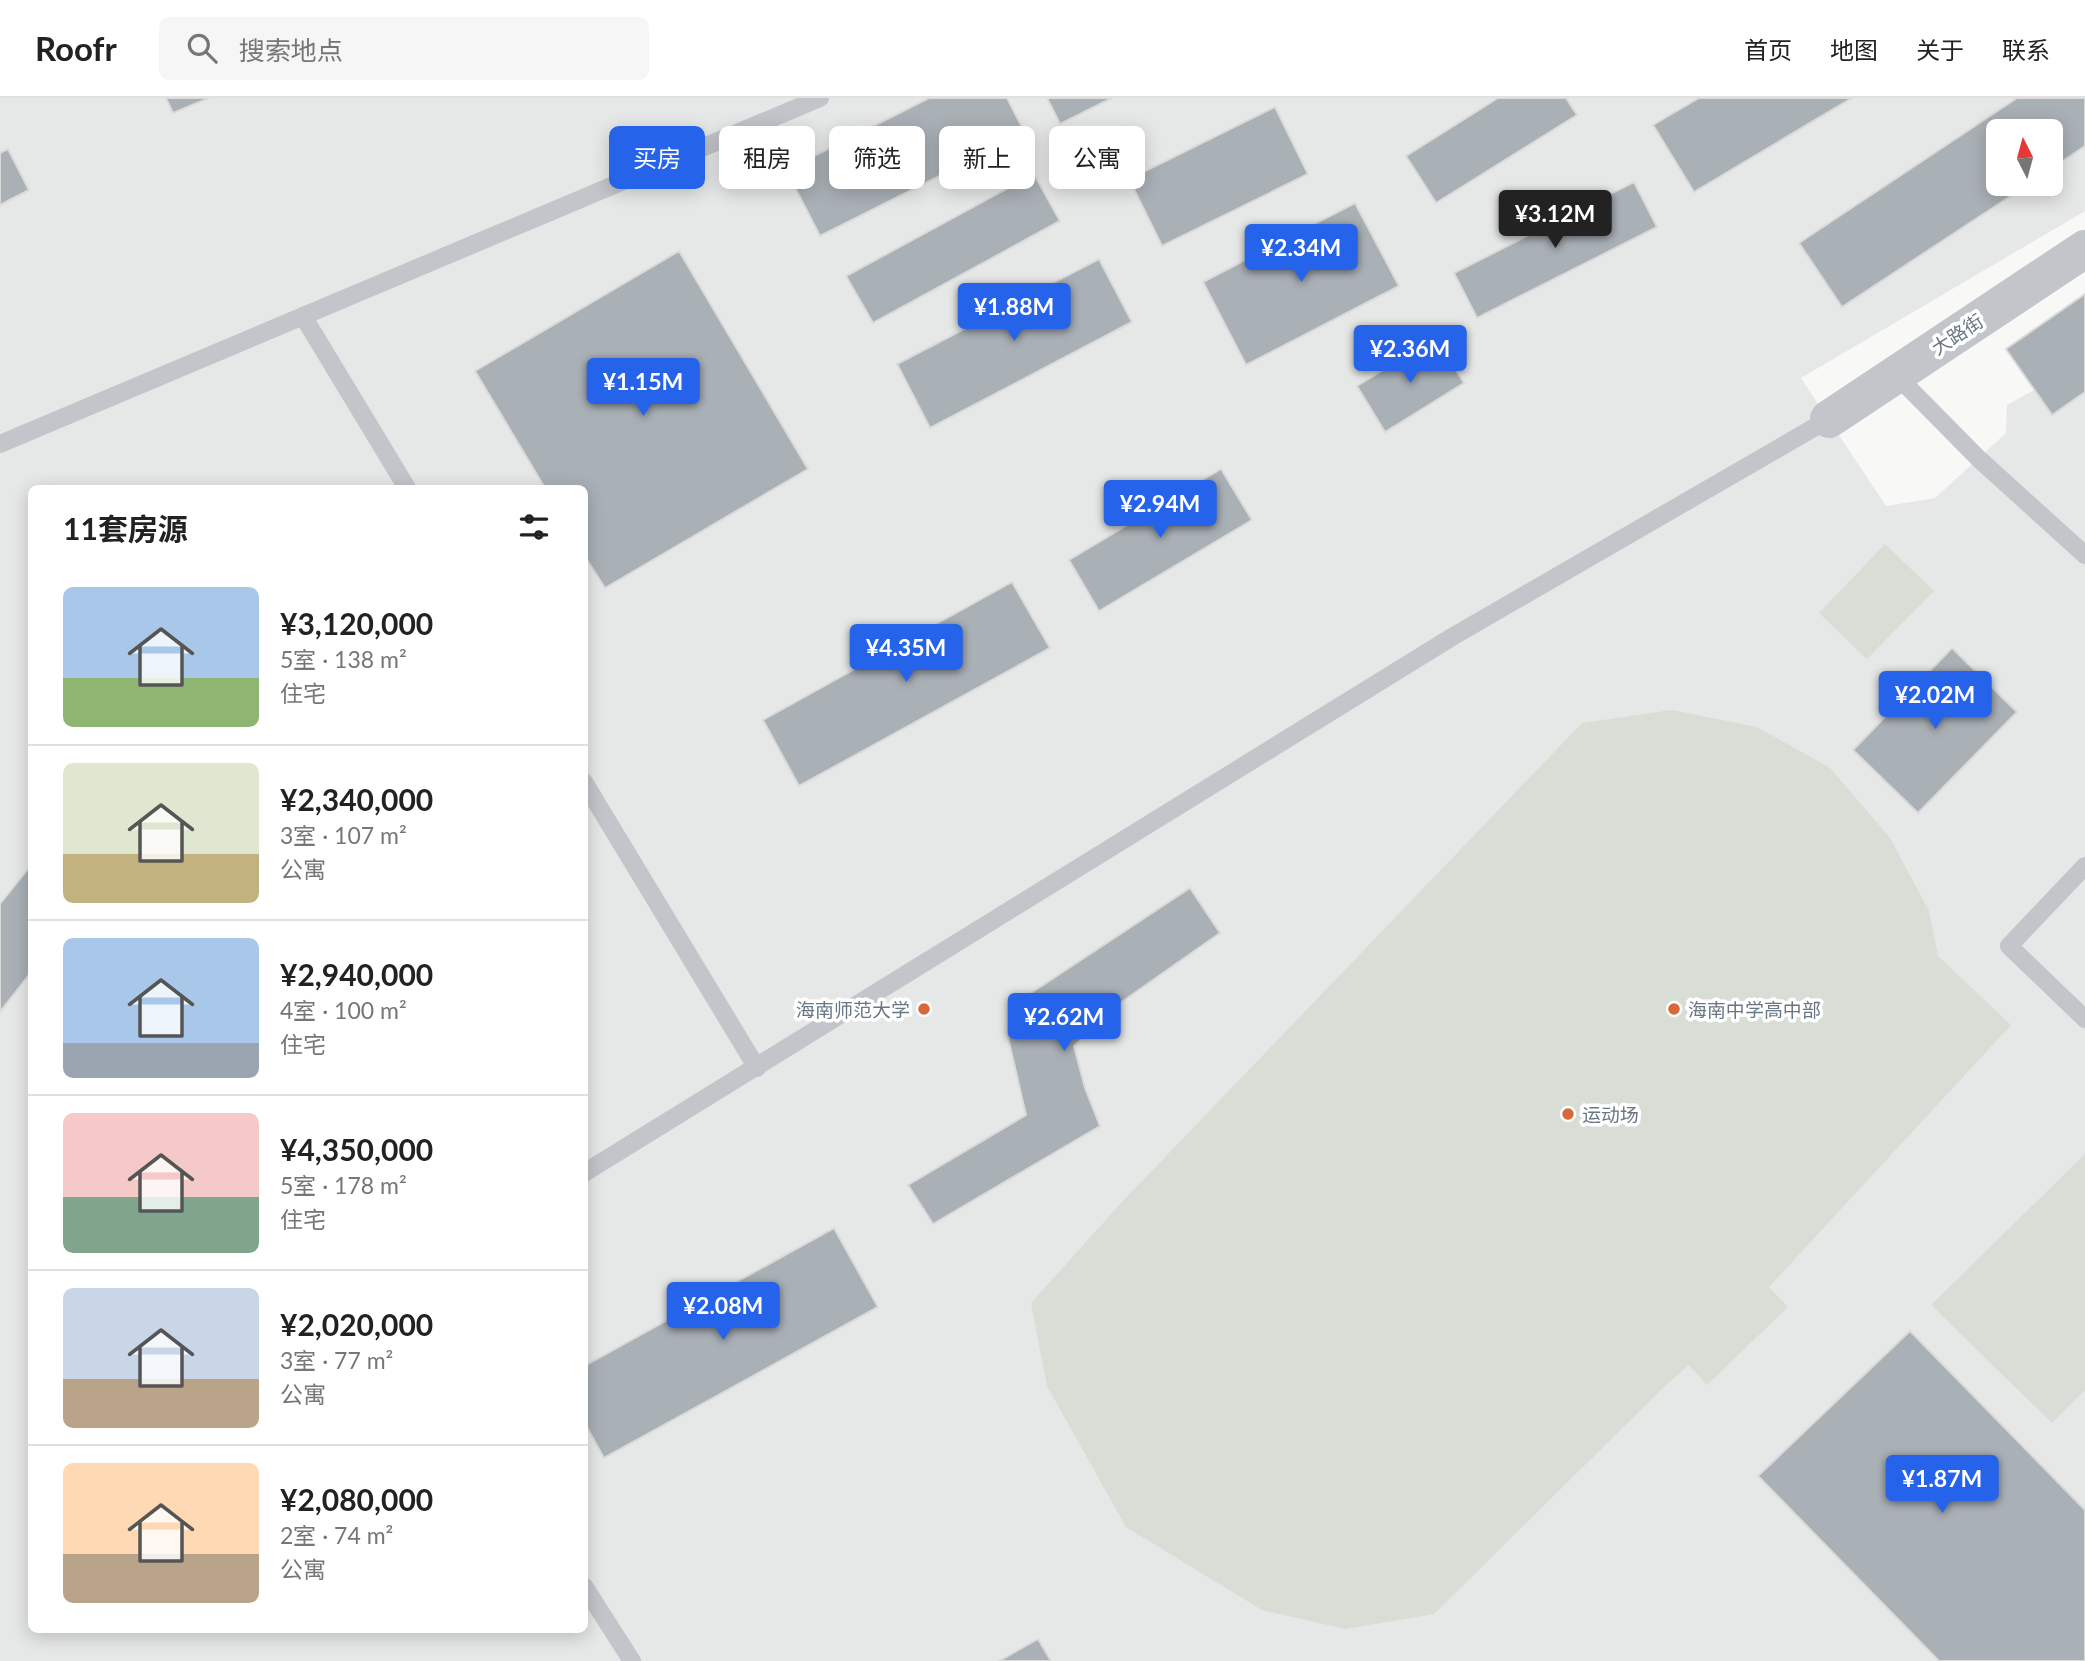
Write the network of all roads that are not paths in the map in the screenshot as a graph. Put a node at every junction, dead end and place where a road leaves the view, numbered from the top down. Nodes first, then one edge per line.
1 (820, 98) edge
2 (2085, 249) edge
3 (303, 316) junction
4 (1895, 374) junction
5 (1829, 419) joint
6 (0, 444) edge
7 (405, 485) edge
8 (2085, 555) edge
9 (588, 789) edge
10 (2085, 866) edge
11 (2085, 1019) edge
12 (757, 1068) junction
13 (588, 1171) edge
14 (588, 1592) edge
15 (632, 1661) edge

1 - 3 lane
2 - 4 street, 大路街
3 - 6 lane
3 - 7 lane
4 - 5 street, 大路街
4 - 8 lane
5 - 12 lane
9 - 12 lane
10 - 11 lane
12 - 13 lane
14 - 15 lane

